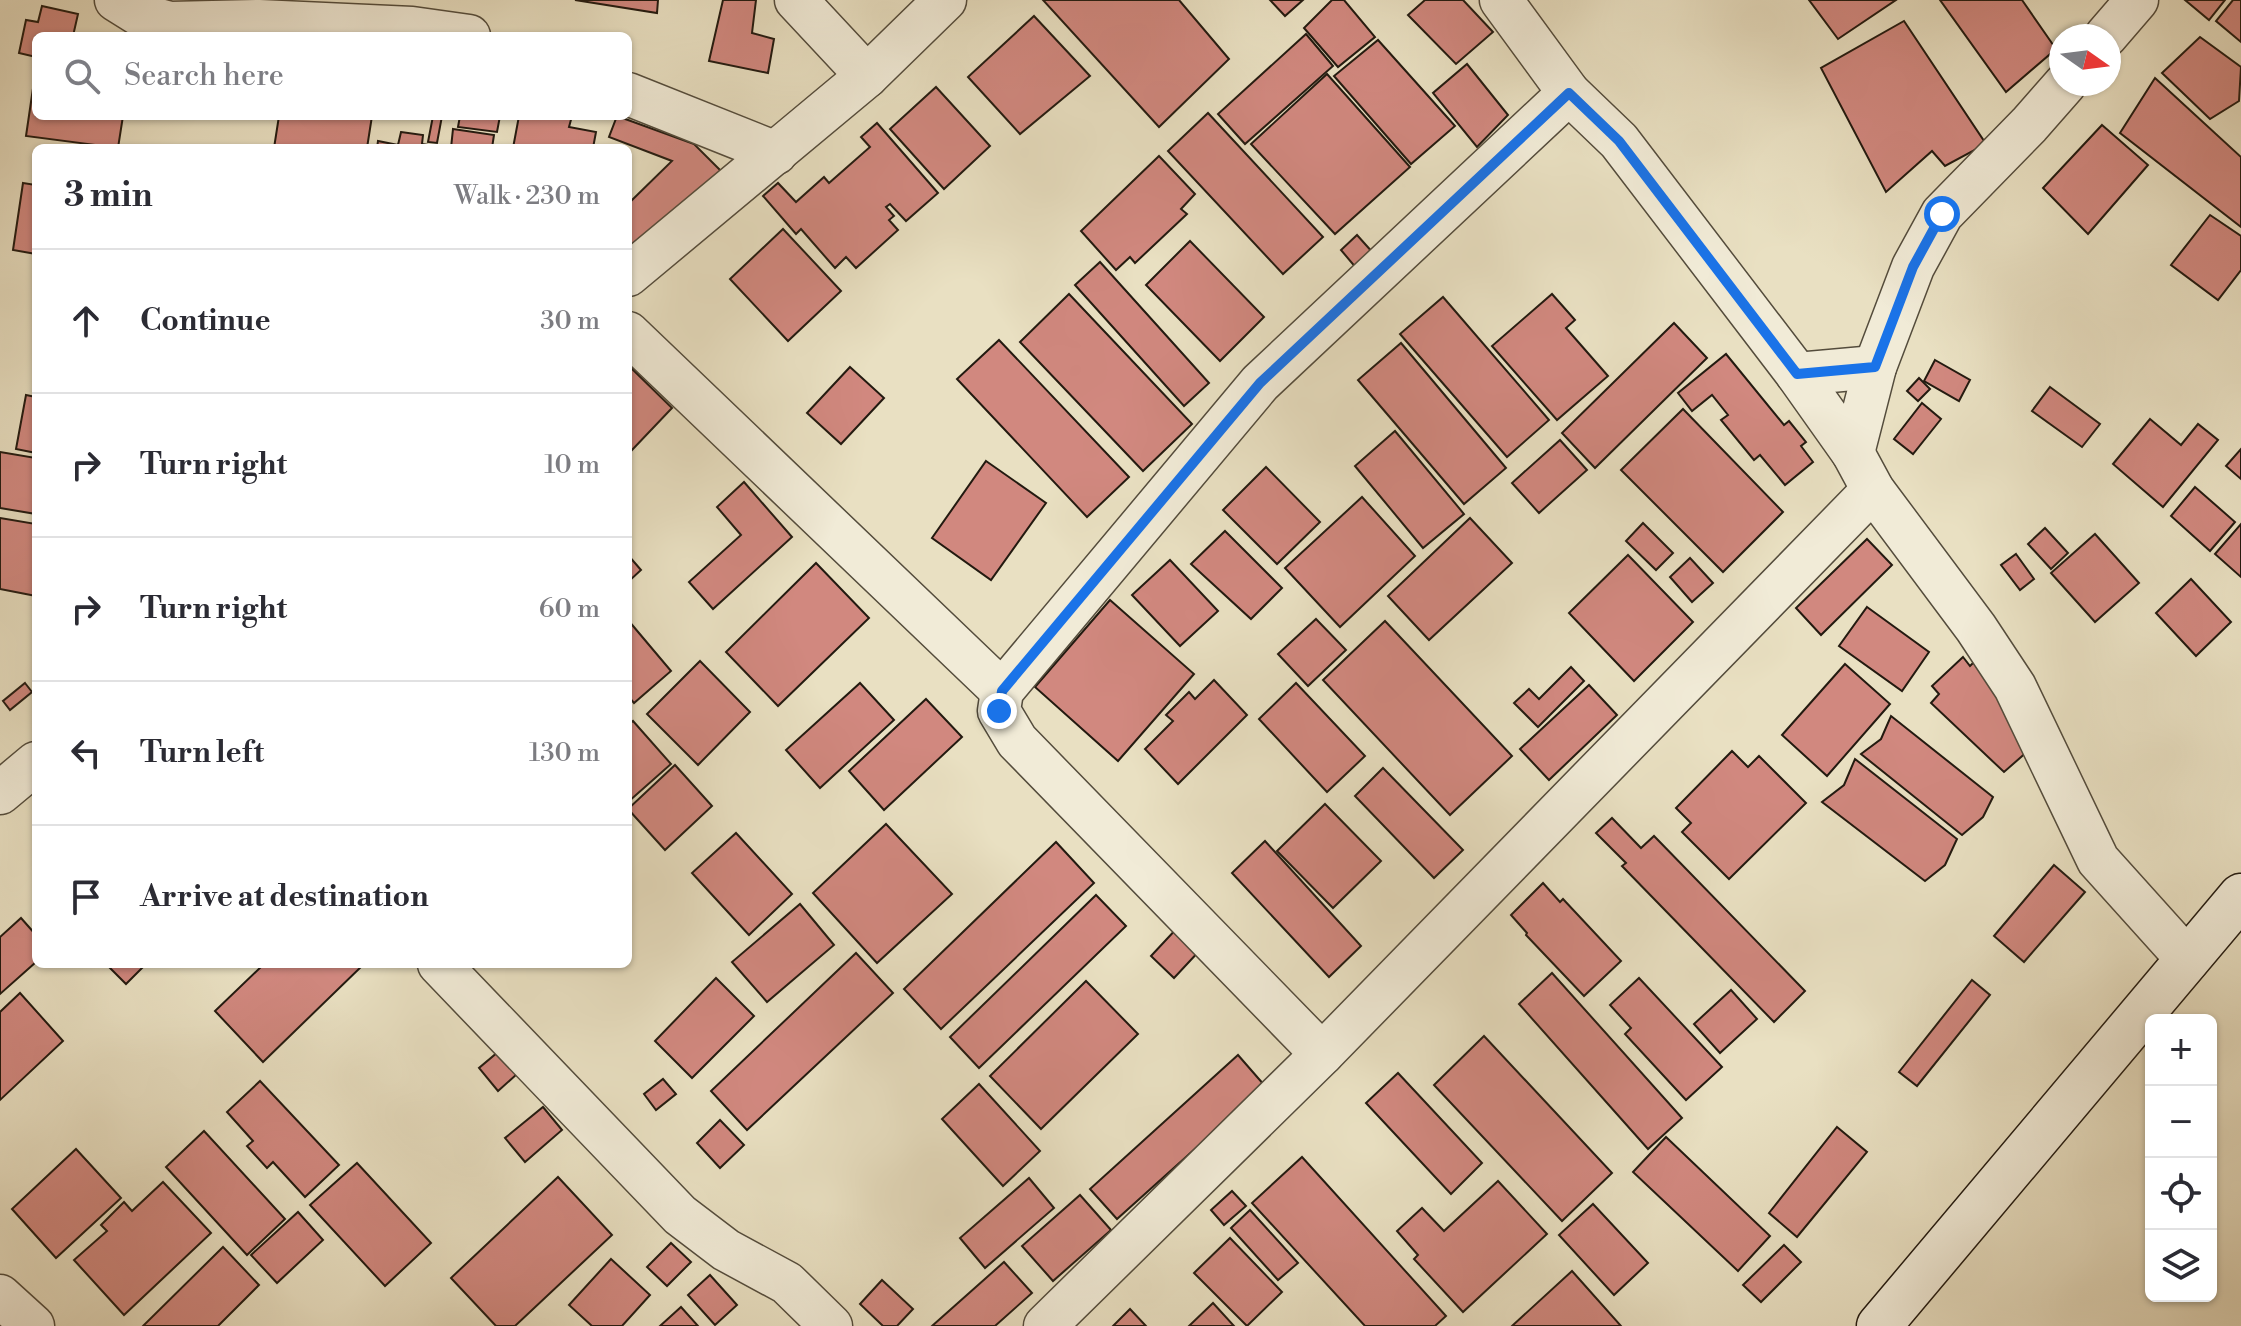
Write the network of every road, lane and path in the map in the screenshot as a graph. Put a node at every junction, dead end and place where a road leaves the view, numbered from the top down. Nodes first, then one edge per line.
1 (116, 0) edge
2 (796, 0) edge
3 (945, 0) edge
4 (1501, 0) edge
5 (2137, 0) edge
6 (2116, 24) edge
7 (440, 32) edge
8 (867, 76) junction
9 (1569, 93) junction
10 (632, 96) edge
11 (2054, 96) edge
12 (776, 153) junction
13 (632, 272) edge
14 (632, 337) edge
15 (1875, 367) junction
16 (1797, 374) junction
17 (1853, 453) junction
18 (1873, 490) junction
19 (1002, 691) junction
20 (32, 766) edge
21 (0, 793) edge
22 (2241, 896) edge
23 (2188, 960) junction
24 (443, 968) edge
25 (1322, 1054) junction
26 (0, 1296) edge
27 (33, 1326) edge
28 (831, 1326) edge
29 (1045, 1326) edge
30 (1879, 1326) edge

1 - 7 street
2 - 8 street
3 - 8 street
4 - 9 street
5 - 6 street
8 - 12 street
9 - 16 street
9 - 19 street
10 - 12 street
11 - 15 street
12 - 13 street
14 - 19 street
15 - 16 street
15 - 17 street
16 - 17 street
17 - 18 street
18 - 23 street
18 - 25 street
19 - 25 street
20 - 21 street
22 - 23 street
23 - 30 street
24 - 28 street
25 - 29 street
26 - 27 street

